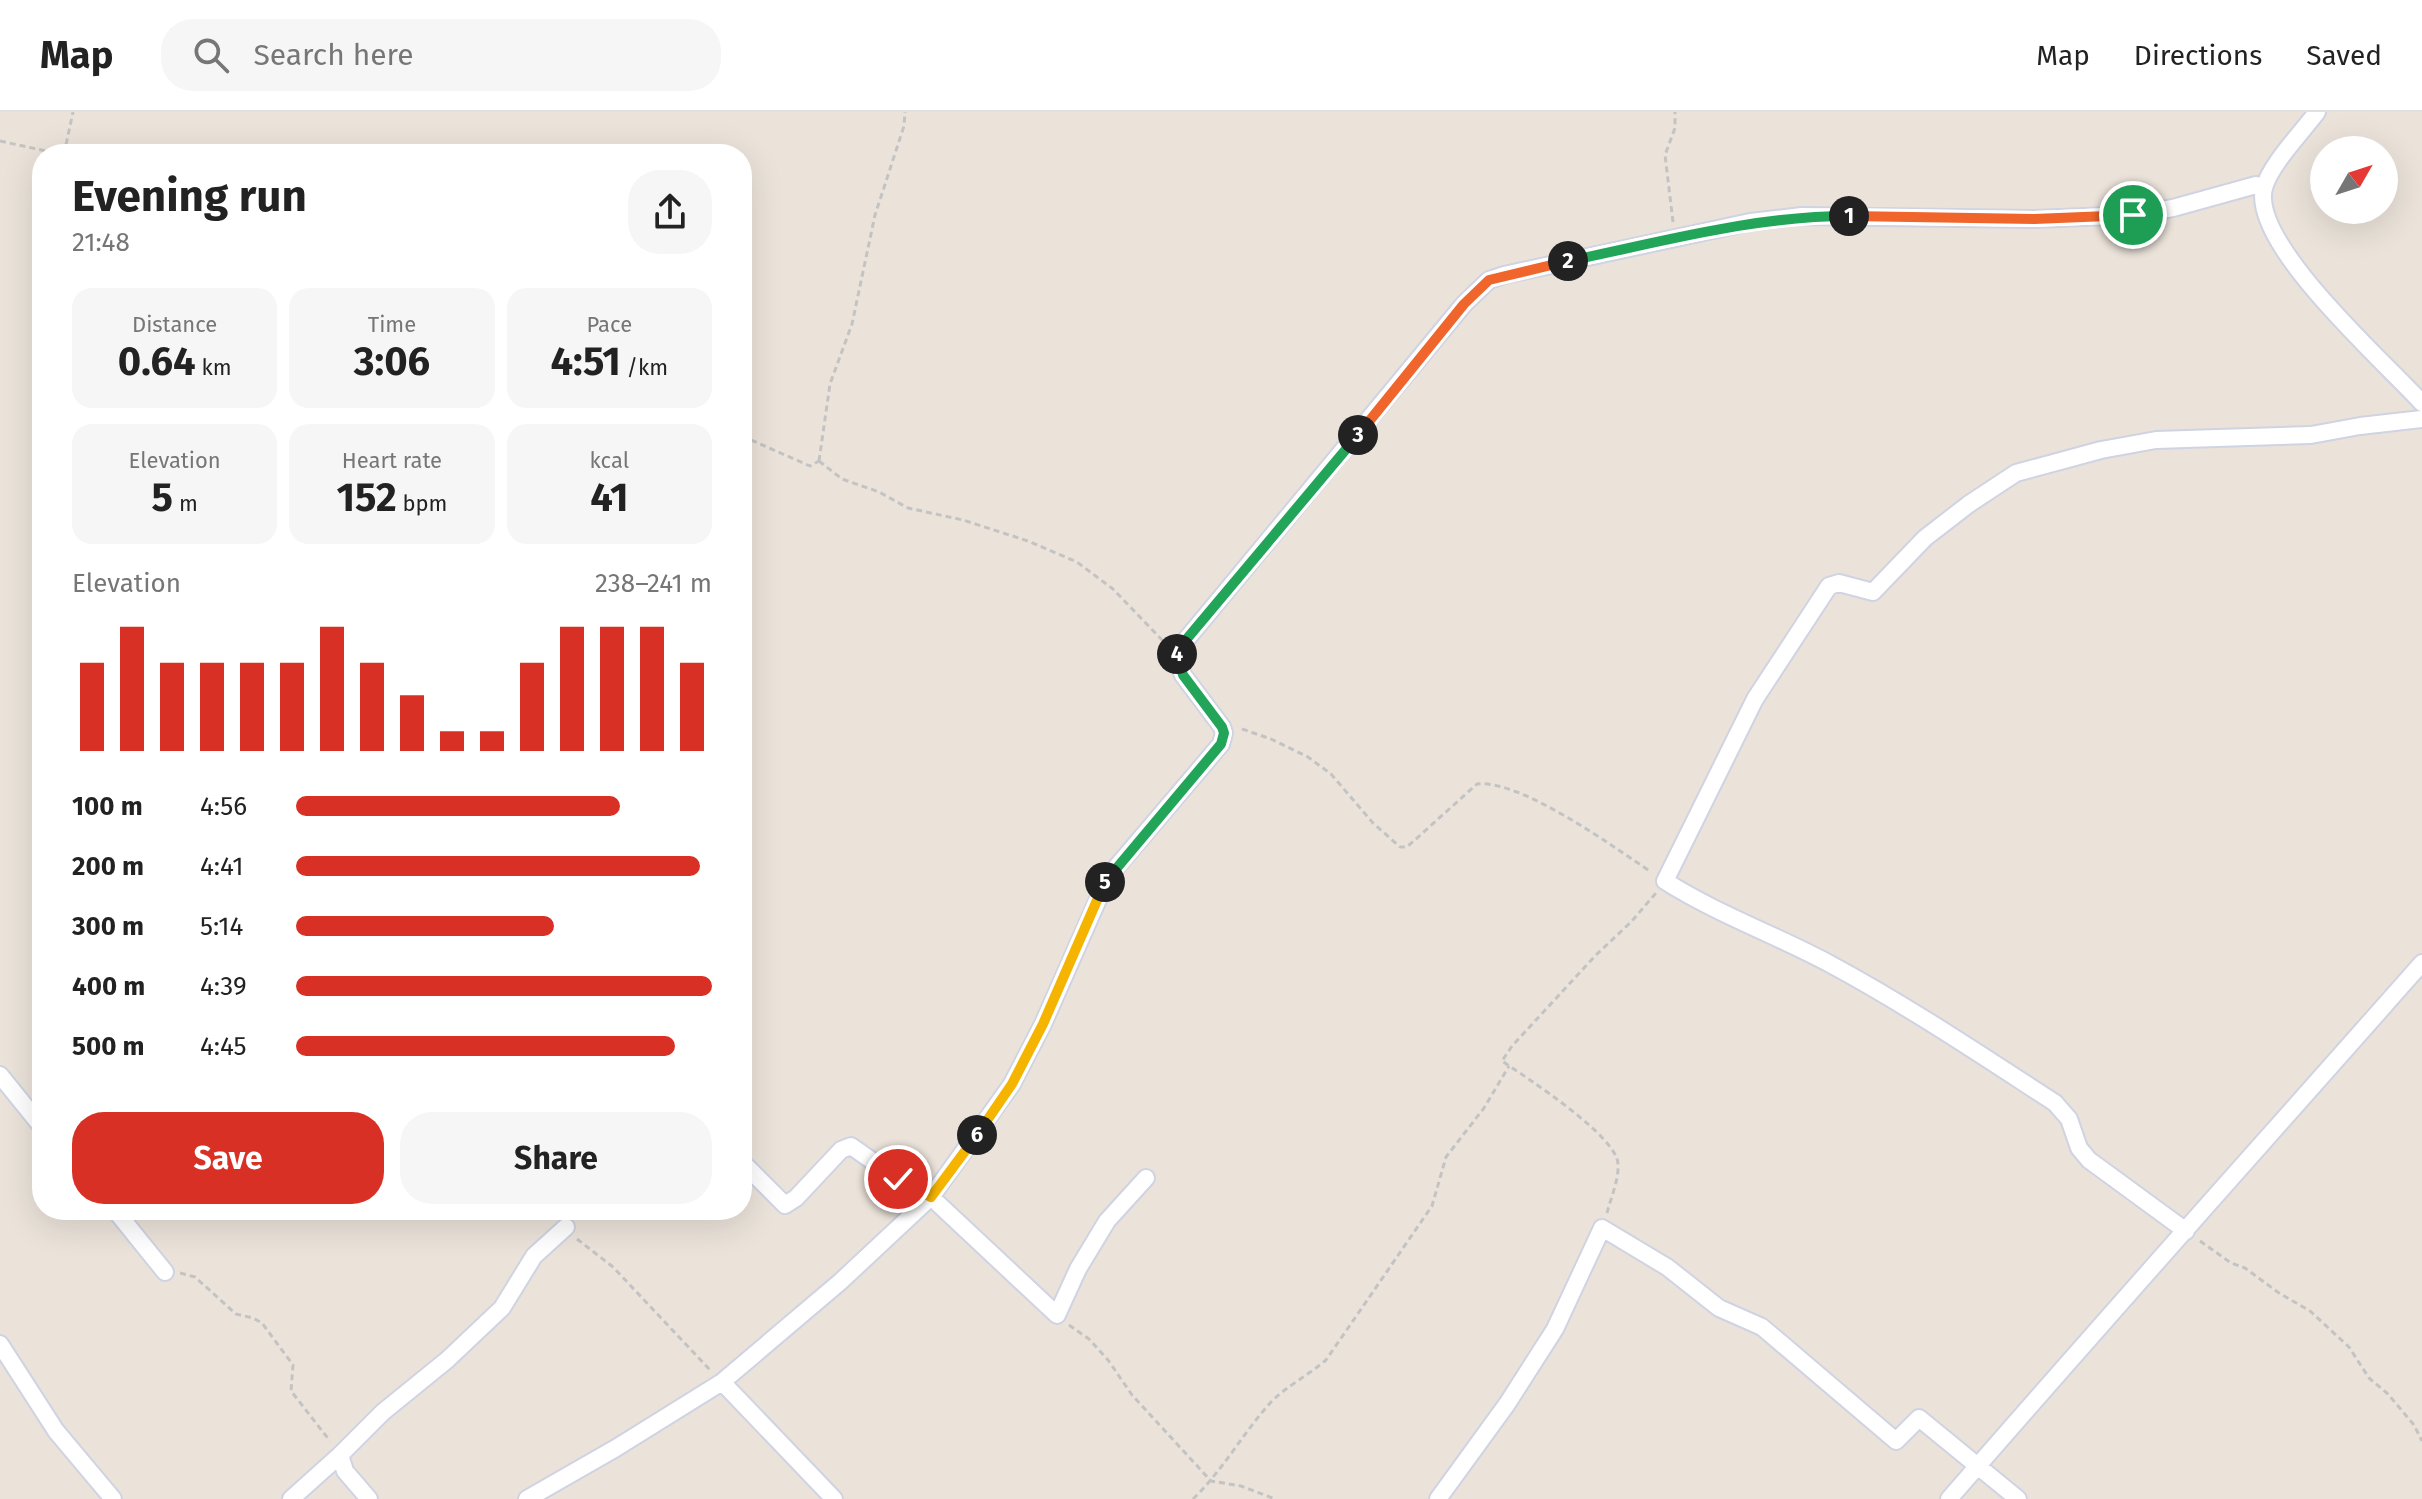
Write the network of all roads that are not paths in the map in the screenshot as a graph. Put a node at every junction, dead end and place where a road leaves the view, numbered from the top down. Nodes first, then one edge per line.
1 (2317, 112) edge
2 (2264, 189) junction
3 (2422, 403) edge
4 (2422, 419) edge
5 (2422, 963) edge
6 (0, 1075) edge
7 (32, 1115) edge
8 (752, 1172) edge
9 (1146, 1178) dead end
10 (931, 1197) junction
11 (123, 1220) edge
12 (566, 1227) road end
13 (2186, 1231) junction
14 (165, 1272) road end
15 (0, 1344) edge
16 (722, 1382) junction
17 (340, 1455) junction
18 (1978, 1466) junction
19 (827, 1496) edge
20 (113, 1499) edge
21 (291, 1499) edge
22 (369, 1499) edge
23 (527, 1499) edge
24 (1438, 1499) edge
25 (1949, 1499) edge
26 (2018, 1499) edge

1 - 2 street
2 - 3 street
2 - 10 street
4 - 13 street
5 - 13 street
6 - 7 street
8 - 10 street
9 - 10 street
10 - 16 street
11 - 14 street
12 - 17 street
13 - 18 street
15 - 20 street
16 - 19 street
16 - 23 street
17 - 21 street
17 - 22 street
18 - 24 street
18 - 25 street
18 - 26 street

